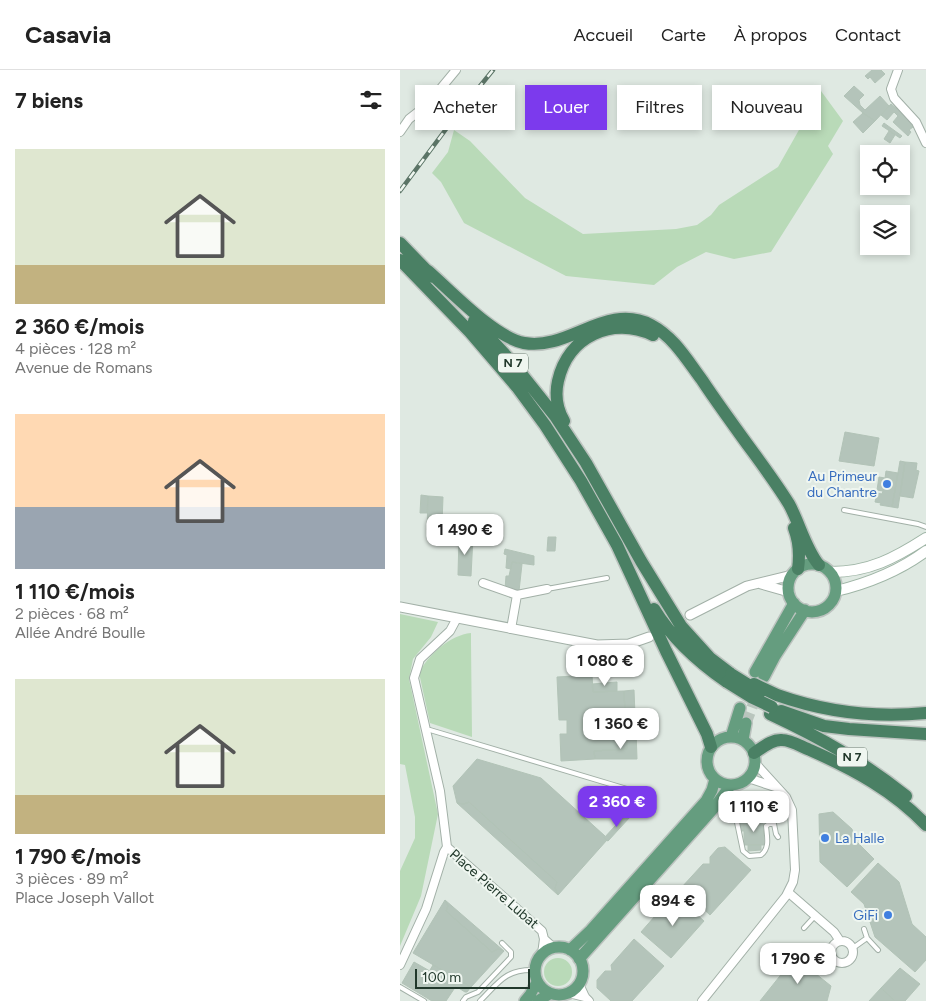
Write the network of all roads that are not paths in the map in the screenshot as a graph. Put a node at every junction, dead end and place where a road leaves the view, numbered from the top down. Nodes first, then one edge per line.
1 (456, 70) edge
2 (898, 70) edge
3 (400, 132) edge
4 (926, 143) edge
5 (400, 243) edge
6 (400, 260) edge
7 (428, 271) junction
8 (586, 464) junction
9 (844, 510) dead end
10 (926, 527) edge
11 (926, 538) edge
12 (924, 552) edge
13 (626, 562) junction
14 (819, 564) junction
15 (795, 572) junction
16 (831, 572) junction
17 (607, 578) dead end
18 (483, 583) dead end
19 (758, 583) junction
20 (547, 589) joint
21 (836, 591) junction
22 (789, 592) junction
23 (517, 595) junction
24 (794, 603) junction
25 (400, 607) edge
26 (805, 610) junction
27 (690, 615) dead end
28 (457, 618) junction
29 (511, 629) junction
30 (649, 637) dead end
31 (728, 681) junction
32 (774, 704) junction
33 (740, 708) dead end
34 (926, 713) edge
35 (746, 723) tunnel mouth
36 (926, 726) edge
37 (425, 730) junction
38 (926, 734) edge
39 (730, 737) junction
40 (743, 740) junction
41 (711, 747) junction
42 (755, 758) junction
43 (748, 778) junction
44 (715, 779) junction
45 (730, 786) junction
46 (775, 787) junction
47 (637, 792) dead end
48 (736, 813) dead end
49 (926, 814) edge
50 (926, 825) edge
51 (778, 837) dead end
52 (447, 847) junction
53 (789, 893) junction
54 (815, 916) junction
55 (804, 928) dead end
56 (864, 929) dead end
57 (866, 938) junction
58 (544, 939) junction
59 (840, 941) junction
60 (502, 943) dead end
61 (554, 948) junction
62 (853, 948) junction
63 (570, 950) junction
64 (878, 950) dead end
65 (542, 954) junction
66 (580, 960) junction
67 (400, 965) edge
68 (536, 976) junction
69 (579, 984) junction
70 (400, 987) edge
71 (569, 993) junction
72 (549, 994) junction
73 (587, 999) edge
74 (424, 1001) edge
75 (463, 1001) edge
76 (480, 1001) edge
77 (525, 1001) edge
78 (538, 1001) edge
79 (702, 1001) edge

1 - 3 street
2 - 4 street
5 - 7 highway, N 7
6 - 13 highway, N 7
7 - 8 highway, N 7
7 - 14 highway, N 7
8 - 15 highway
8 - 31 highway, N 7
9 - 10 lane
11 - 16 main road
12 - 21 main road
13 - 31 highway, N 7
13 - 41 highway
14 - 15 main road
14 - 16 main road
15 - 19 street
15 - 22 main road
16 - 21 main road
17 - 20 lane
18 - 23 street
19 - 22 street
19 - 27 street
20 - 23 street
21 - 26 main road
22 - 24 main road
23 - 29 street
24 - 26 main road
24 - 26 main road
25 - 28 street
28 - 29 street
28 - 37 street
29 - 30 street
31 - 32 highway, N 7, bridge
32 - 34 highway, N 7
32 - 36 highway, N 7
32 - 38 highway, N 7
32 - 49 highway, N 7
33 - 39 main road
35 - 40 main road
37 - 47 lane
37 - 52 street
39 - 40 main road
39 - 41 main road
40 - 42 main road
41 - 44 main road
42 - 43 main road
42 - 46 street
42 - 50 highway, N 7
43 - 45 main road
43 - 46 street
44 - 45 main road
44 - 63 main road
45 - 66 main road
46 - 53 street
48 - 51 lane
52 - 58 street, Place Pierre Lubat
52 - 67 street, Place Pierre Lubat
53 - 54 street
53 - 79 street
54 - 55 lane
54 - 59 street
56 - 57 lane
57 - 62 lane
57 - 64 lane
58 - 61 street, Place Pierre Lubat
58 - 65 street
59 - 62 street
59 - 62 street
60 - 75 lane
61 - 63 main road
61 - 65 main road
63 - 66 main road
65 - 68 main road
66 - 69 main road
68 - 72 main road
68 - 76 lane
68 - 77 main road
69 - 71 main road
69 - 73 street
70 - 74 lane
71 - 72 main road
71 - 73 street
72 - 78 main road

